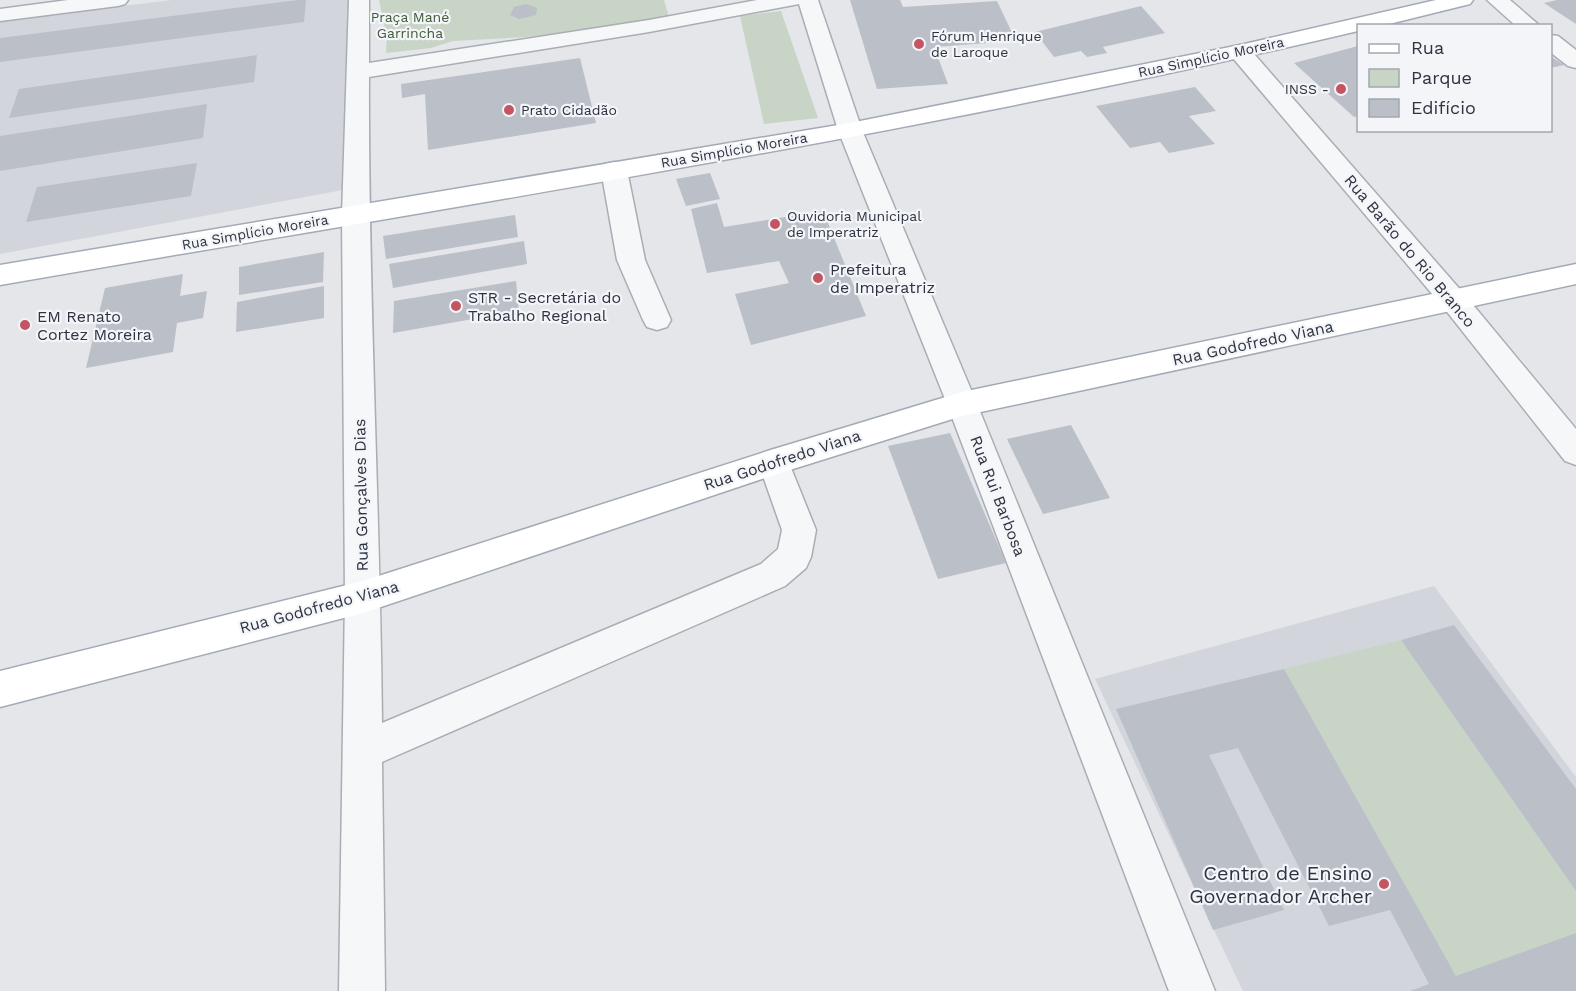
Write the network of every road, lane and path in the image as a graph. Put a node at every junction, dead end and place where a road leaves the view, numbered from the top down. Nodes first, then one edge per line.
1 (118, 0) edge
2 (359, 0) edge
3 (791, 0) edge
4 (808, 0) edge
5 (1463, 0) edge
6 (1497, 0) edge
7 (0, 15) edge
8 (1360, 24) edge
9 (1527, 24) edge
10 (1357, 25) edge
11 (1552, 42) edge
12 (1240, 52) junction
13 (1576, 61) edge
14 (357, 72) junction
15 (850, 130) junction
16 (614, 170) junction
17 (355, 215) junction
18 (1576, 274) edge
19 (0, 275) edge
20 (1454, 301) junction
21 (657, 320) dead end
22 (962, 404) junction
23 (1576, 452) edge
24 (774, 462) junction
25 (363, 597) junction
26 (0, 689) edge
27 (364, 750) junction
28 (362, 991) edge
29 (1192, 991) edge

1 - 7 street
2 - 14 street, Rua Gonçalves Dias
3 - 14 street
4 - 15 street, Rua Rui Barbosa
5 - 8 main road, Rua Simplício Moreira
6 - 9 street
10 - 12 main road, Rua Simplício Moreira
11 - 13 street
12 - 15 main road, Rua Simplício Moreira
12 - 20 street, Rua Barão do Rio Branco
14 - 17 street, Rua Gonçalves Dias
15 - 16 main road, Rua Simplício Moreira
15 - 22 street, Rua Rui Barbosa
16 - 17 main road, Rua Simplício Moreira
16 - 21 street
17 - 19 main road, Rua Simplício Moreira
17 - 25 street, Rua Gonçalves Dias
18 - 20 main road, Rua Godofredo Viana
20 - 22 main road, Rua Godofredo Viana
20 - 23 street, Rua Barão do Rio Branco
22 - 24 main road, Rua Godofredo Viana
22 - 29 street, Rua Rui Barbosa
24 - 25 main road, Rua Godofredo Viana
24 - 27 street
25 - 26 main road, Rua Godofredo Viana
25 - 27 street, Rua Gonçalves Dias
27 - 28 street, Rua Gonçalves Dias

